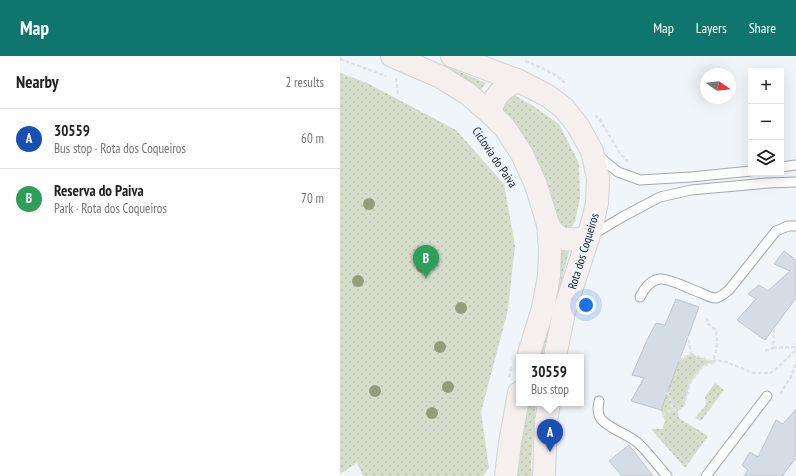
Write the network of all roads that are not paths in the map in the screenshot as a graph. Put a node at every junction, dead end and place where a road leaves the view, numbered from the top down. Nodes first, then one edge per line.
1 (452, 56) edge
2 (390, 66) edge
3 (520, 70) junction
4 (483, 121) junction
5 (592, 151) junction
6 (796, 165) edge
7 (784, 167) edge
8 (748, 171) edge
9 (796, 182) edge
10 (548, 224) junction
11 (796, 226) edge
12 (588, 238) junction
13 (640, 297) dead end
14 (524, 354) edge
15 (556, 354) edge
16 (514, 386) edge
17 (767, 396) dead end
18 (599, 401) dead end
19 (549, 406) edge
20 (506, 476) edge
21 (544, 476) edge
22 (667, 476) edge
23 (706, 476) edge

1 - 3 main road, Rota dos Coqueiros
2 - 4 main road, Rota dos Coqueiros
3 - 4 main road
3 - 5 main road, Rota dos Coqueiros
4 - 10 main road, Rota dos Coqueiros
5 - 8 lane
5 - 12 main road, Rota dos Coqueiros
6 - 7 lane
9 - 12 lane
10 - 12 main road
10 - 14 main road, Rota dos Coqueiros
11 - 13 lane
12 - 15 main road, Rota dos Coqueiros
16 - 20 main road
17 - 23 lane
18 - 22 lane
19 - 21 main road

